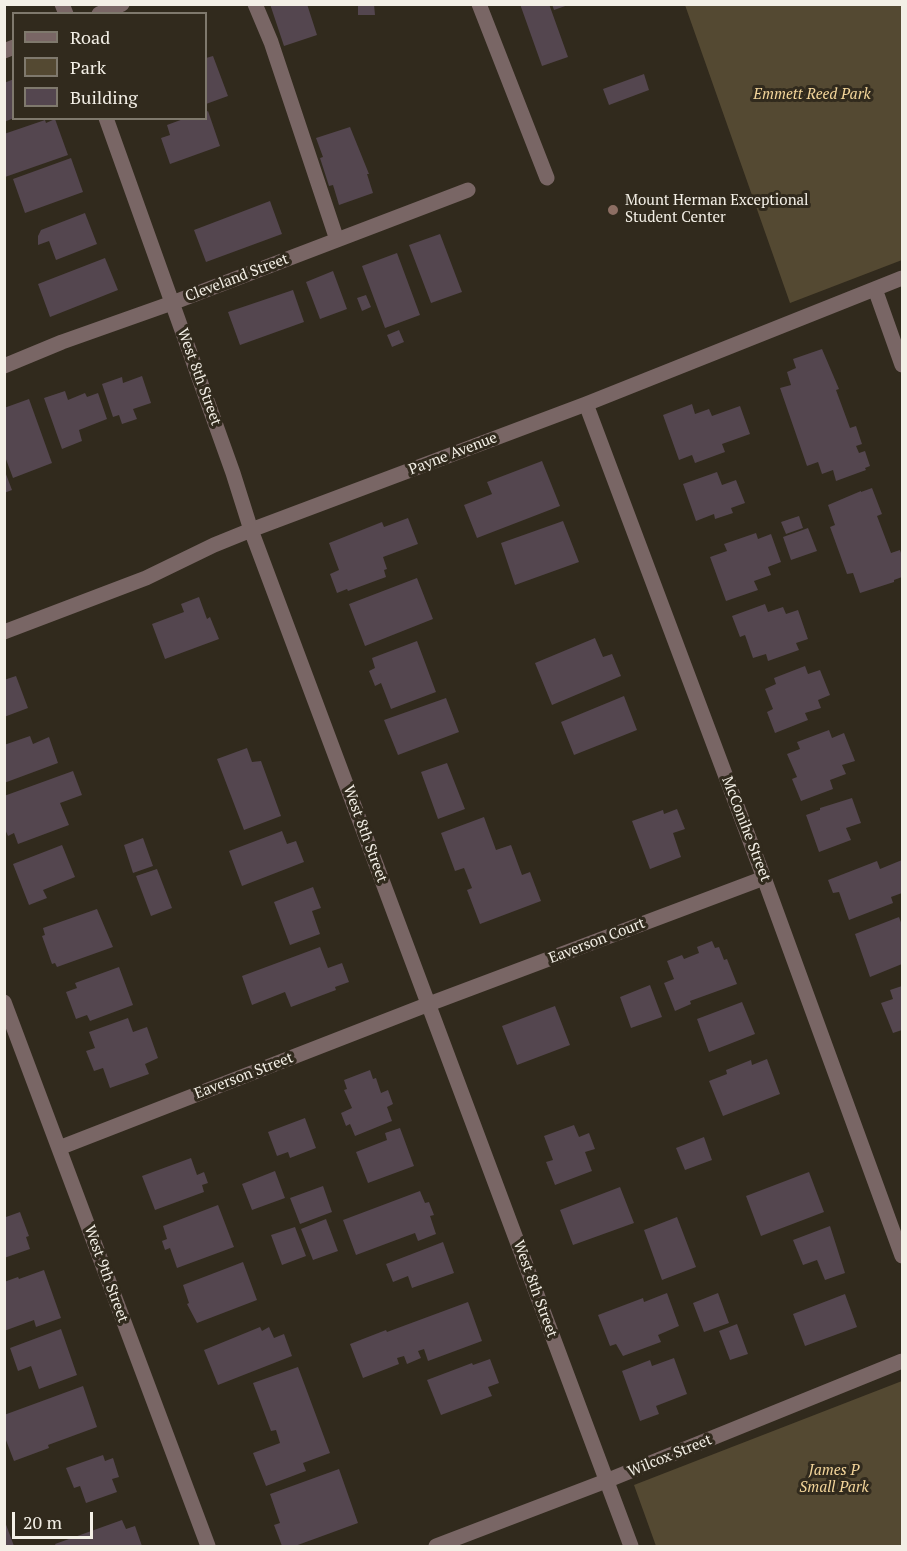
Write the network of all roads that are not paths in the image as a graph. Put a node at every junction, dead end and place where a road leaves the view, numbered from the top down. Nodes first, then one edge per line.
1 (122, 4) edge
2 (255, 4) edge
3 (478, 4) edge
4 (104, 12) edge
5 (107, 120) edge
6 (547, 178) dead end
7 (468, 190) dead end
8 (337, 240) junction
9 (903, 278) edge
10 (875, 289) junction
11 (172, 303) junction
12 (903, 365) edge
13 (4, 366) edge
14 (586, 404) junction
15 (251, 530) junction
16 (4, 632) edge
17 (764, 878) junction
18 (4, 1002) edge
19 (429, 1004) junction
20 (59, 1148) junction
21 (903, 1256) edge
22 (903, 1361) edge
23 (606, 1481) junction
24 (208, 1546) edge
25 (436, 1546) edge
26 (631, 1546) edge

1 - 4 street
2 - 8 street
3 - 6 street
5 - 11 street, West 8th Street
7 - 8 street, Cleveland Street
8 - 11 street, Cleveland Street
9 - 10 street, Payne Avenue
10 - 12 street
10 - 14 street, Payne Avenue
11 - 13 street, Cleveland Street
11 - 15 street, West 8th Street
14 - 15 street, Payne Avenue
14 - 17 street, McConihe Street
15 - 16 street, Payne Avenue
15 - 19 street, West 8th Street
17 - 19 street, Eaverson Court
17 - 21 street, McConihe Street
18 - 20 street, West 9th Street
19 - 20 street, Eaverson Street
19 - 23 street, West 8th Street
20 - 24 street, West 9th Street
22 - 23 street, Wilcox Street
23 - 25 street, Wilcox Street
23 - 26 street, West 8th Street

